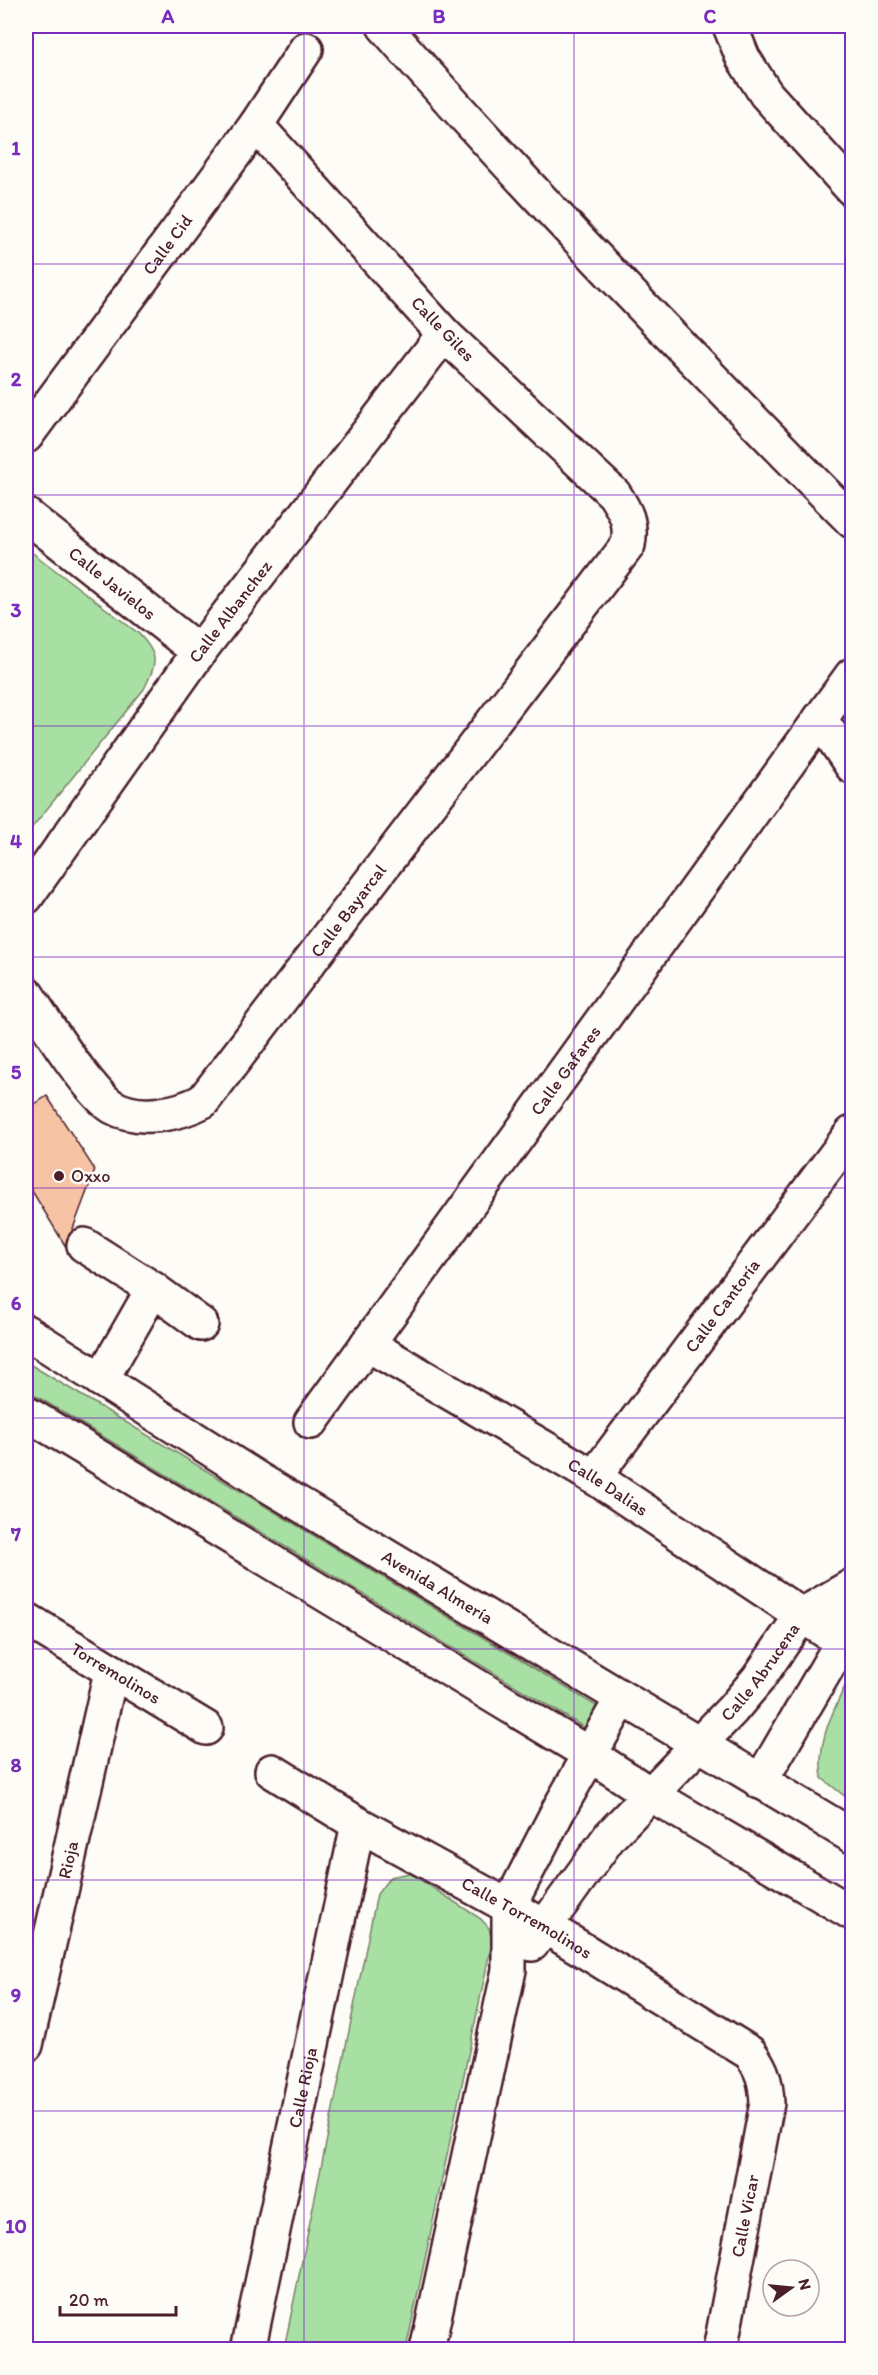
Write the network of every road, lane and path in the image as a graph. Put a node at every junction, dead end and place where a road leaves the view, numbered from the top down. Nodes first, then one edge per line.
1 (384, 26) edge
2 (730, 26) edge
3 (306, 49) dead end
4 (256, 125) junction
5 (852, 189) edge
6 (444, 334) junction
7 (26, 436) edge
8 (26, 515) edge
9 (852, 521) edge
10 (631, 530) joint
11 (199, 652) junction
12 (852, 675) edge
13 (820, 719) junction
14 (852, 766) edge
15 (26, 897) edge
16 (26, 993) edge
17 (852, 1132) edge
18 (84, 1245) dead end
19 (153, 1289) junction
20 (201, 1324) dead end
21 (26, 1332) edge
22 (367, 1344) junction
23 (101, 1380) junction
24 (26, 1413) edge
25 (311, 1422) dead end
26 (594, 1477) junction
27 (852, 1586) edge
28 (852, 1602) edge
29 (802, 1615) junction
30 (26, 1619) edge
31 (842, 1642) junction
32 (111, 1672) junction
33 (621, 1700) junction
34 (206, 1728) dead end
35 (698, 1744) junction
36 (590, 1754) junction
37 (272, 1771) dead end
38 (760, 1782) junction
39 (650, 1794) junction
40 (358, 1824) junction
41 (852, 1836) edge
42 (509, 1906) junction
43 (852, 1913) edge
44 (546, 1927) junction
45 (509, 1970) junction
46 (26, 2045) edge
47 (766, 2082) joint
48 (248, 2349) edge
49 (427, 2349) edge
50 (720, 2349) edge

1 - 9 street
2 - 5 street
3 - 4 street, Calle Cid
4 - 6 street, Calle Giles
4 - 7 street, Calle Cid
6 - 10 street, Calle Giles
6 - 11 street, Calle Albanchez
8 - 11 street, Calle Javielos
10 - 16 street, Calle Bayarcal
11 - 15 street, Calle Albanchez
12 - 13 street, Calle Gafares
13 - 14 street
13 - 22 street, Calle Gafares
17 - 26 street, Calle Cantoría
18 - 19 street
19 - 20 street
19 - 23 street
21 - 23 street, Avenida Almería
22 - 25 street, Calle Gafares
22 - 26 street, Calle Dalias
23 - 33 street, Avenida Almería
24 - 36 street
26 - 29 street, Calle Dalias
27 - 29 street, Calle Abrucena
28 - 31 street
29 - 31 street, Calle Dalias
29 - 35 street, Calle Abrucena
30 - 32 street, Torremolinos
31 - 38 street
32 - 34 street, Torremolinos
32 - 46 street, Rioja
33 - 35 street, Avenida Almería
33 - 36 street
35 - 38 street, Avenida Almería
35 - 39 street
36 - 39 street
36 - 42 street
37 - 40 street, Calle Torremolinos
38 - 41 street, Avenida Almería
39 - 43 street
39 - 44 street
40 - 42 street, Calle Torremolinos
40 - 48 street, Calle Rioja
42 - 44 street, Calle Torremolinos
42 - 45 street
44 - 45 street
44 - 47 street, Calle Torremolinos
45 - 49 street
47 - 50 street, Calle Vicar

